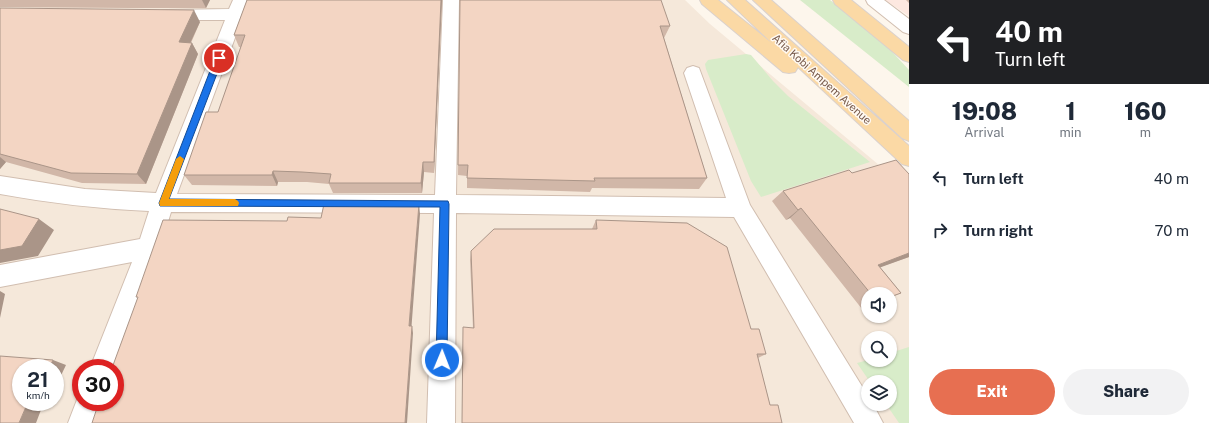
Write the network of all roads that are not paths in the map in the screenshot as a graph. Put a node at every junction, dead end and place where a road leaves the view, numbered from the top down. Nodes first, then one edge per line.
1 (451, 0) edge
2 (708, 0) edge
3 (735, 0) edge
4 (761, 0) edge
5 (841, 0) edge
6 (874, 0) edge
7 (239, 7) edge
8 (152, 15) edge
9 (909, 28) edge
10 (909, 56) edge
11 (693, 73) dead end
12 (909, 133) edge
13 (888, 138) junction
14 (909, 158) edge
15 (0, 186) edge
16 (163, 203) junction
17 (445, 204) junction
18 (740, 208) junction
19 (149, 248) junction
20 (0, 276) edge
21 (106, 359) edge
22 (87, 411) edge
23 (82, 423) edge
24 (441, 423) edge
25 (869, 423) edge

1 - 17 street
2 - 13 main road
3 - 13 main road, Afia Kobi Ampem Avenue
4 - 12 main road, Afia Kobi Ampem Avenue
5 - 10 main road
6 - 9 street
7 - 8 street
7 - 16 street
11 - 18 street
13 - 14 main road, Afia Kobi Ampem Avenue
15 - 16 street
16 - 17 street
16 - 19 street
17 - 18 street
17 - 24 street
18 - 25 street
19 - 20 street
19 - 21 street
22 - 23 street

